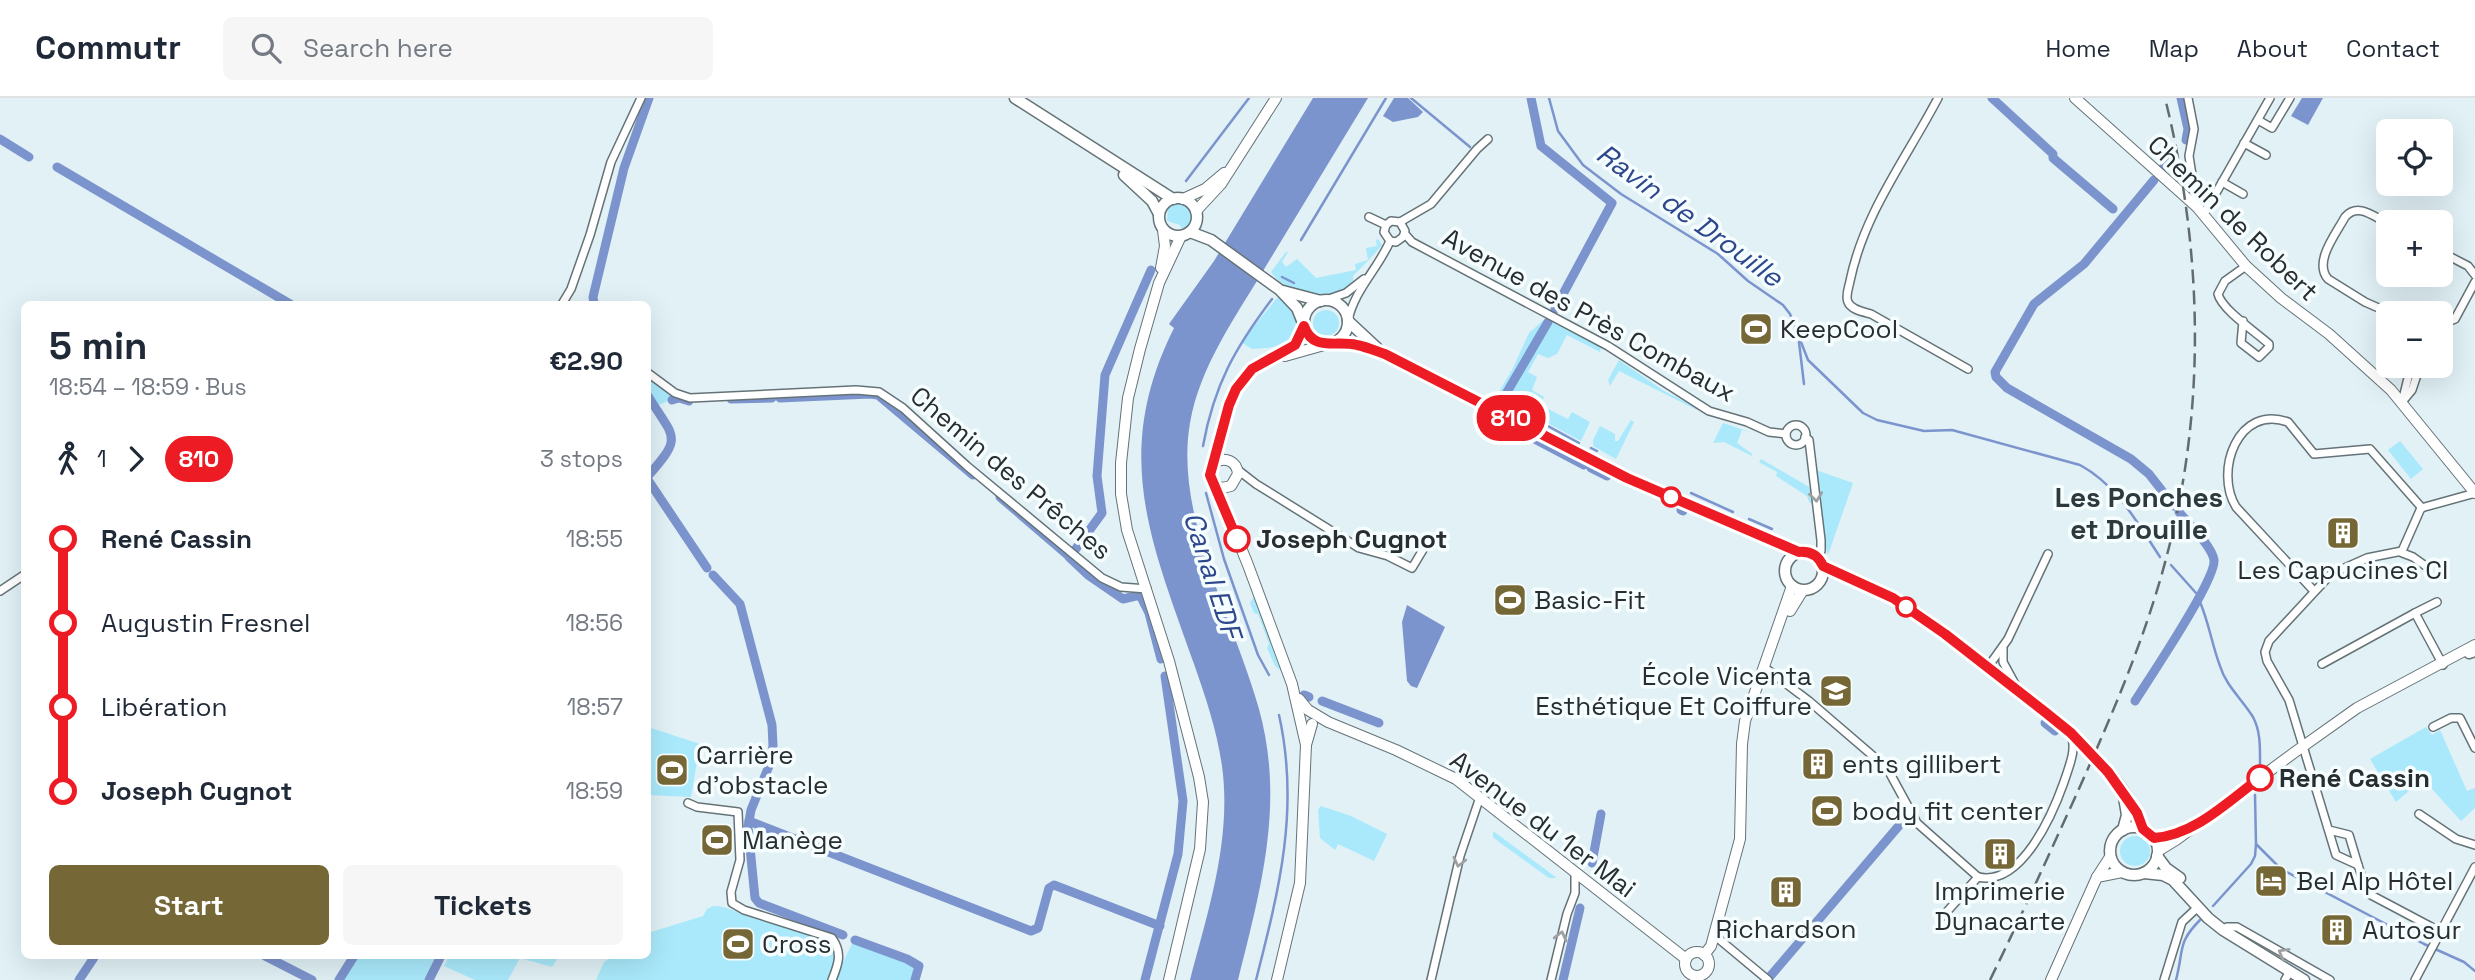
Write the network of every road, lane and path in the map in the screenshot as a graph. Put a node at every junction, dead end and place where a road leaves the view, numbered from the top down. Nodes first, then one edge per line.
1 (641, 98) edge
2 (1015, 98) edge
3 (1276, 98) edge
4 (1938, 98) edge
5 (2074, 98) edge
6 (2188, 98) edge
7 (2290, 98) edge
8 (2268, 99) edge
9 (2258, 120) junction
10 (1488, 139) dead end
11 (2245, 143) junction
12 (1098, 152) junction
13 (2266, 155) dead end
14 (1454, 162) dead end
15 (1233, 166) junction
16 (1461, 168) junction
17 (2222, 182) junction
18 (2244, 194) dead end
19 (1178, 199) junction
20 (2201, 211) junction
21 (1159, 214) junction
22 (1196, 215) junction
23 (1369, 216) dead end
24 (2376, 218) edge
25 (1400, 222) junction
26 (1386, 225) junction
27 (1163, 230) junction
28 (1185, 234) junction
29 (1405, 234) junction
30 (1211, 240) junction
31 (1390, 241) junction
32 (1399, 241) junction
33 (1412, 242) junction
34 (2453, 258) edge
35 (2246, 266) junction
36 (2475, 275) edge
37 (1368, 276) junction
38 (2475, 282) edge
39 (1159, 283) junction
40 (1280, 290) junction
41 (1323, 300) junction
42 (564, 301) edge
43 (2376, 307) edge
44 (2243, 320) junction
45 (2453, 320) edge
46 (1348, 321) junction
47 (1303, 325) junction
48 (1329, 344) junction
49 (1385, 354) junction
50 (1968, 369) dead end
51 (651, 375) edge
52 (1245, 378) junction
53 (2408, 378) edge
54 (2416, 378) edge
55 (2402, 402) junction
56 (1224, 425) junction
57 (1786, 434) junction
58 (1807, 438) junction
59 (1228, 460) junction
60 (1214, 463) junction
61 (1238, 470) junction
62 (1253, 482) junction
63 (1226, 485) junction
64 (2475, 493) edge
65 (2422, 508) junction
66 (1430, 538) dead end
67 (1769, 539) junction
68 (1799, 552) junction
69 (2400, 552) junction
70 (2048, 554) dead end
71 (1788, 559) junction
72 (1820, 561) junction
73 (2427, 567) dead end
74 (1844, 574) junction
75 (21, 577) edge
76 (1821, 580) junction
77 (1798, 588) junction
78 (1147, 589) junction
79 (0, 591) edge
80 (2314, 591) junction
81 (2437, 602) dead end
82 (2415, 613) junction
83 (2005, 644) junction
84 (2474, 651) edge
85 (1765, 664) junction
86 (2322, 664) dead end
87 (2443, 665) junction
88 (1988, 667) junction
89 (2020, 692) junction
90 (1309, 719) junction
91 (2433, 727) dead end
92 (2071, 733) junction
93 (2303, 745) junction
94 (2475, 748) edge
95 (2090, 751) junction
96 (2071, 760) junction
97 (2124, 794) junction
98 (1480, 797) junction
99 (688, 803) dead end
100 (2419, 814) dead end
101 (2193, 828) junction
102 (2143, 829) junction
103 (2123, 830) junction
104 (2329, 830) junction
105 (2154, 838) junction
106 (2475, 845) edge
107 (2158, 854) junction
108 (2110, 857) junction
109 (2358, 865) junction
110 (2475, 867) edge
111 (2122, 872) junction
112 (1576, 873) junction
113 (2144, 873) junction
114 (1978, 877) junction
115 (2097, 877) junction
116 (1593, 888) junction
117 (1575, 893) junction
118 (2198, 907) junction
119 (1943, 916) dead end
120 (2227, 927) junction
121 (2439, 931) junction
122 (1714, 935) junction
123 (2248, 944) junction
124 (1704, 955) junction
125 (1686, 958) junction
126 (2288, 976) edge
127 (1701, 978) edge
128 (1767, 979) edge
129 (832, 980) edge
130 (1169, 980) edge
131 (1278, 980) edge
132 (1431, 980) edge
133 (1551, 980) edge
134 (2051, 980) edge
135 (2164, 980) edge
136 (2304, 980) edge
137 (2330, 980) edge
138 (2415, 980) edge

1 - 42 street
2 - 12 main road
3 - 15 street
4 - 50 street
5 - 20 street, Chemin de Robert
6 - 20 street
7 - 9 street
8 - 9 street
9 - 11 street
10 - 16 street
11 - 13 street
11 - 17 street
12 - 19 main road
12 - 21 main road
14 - 16 street
15 - 19 street
15 - 22 street
16 - 25 street
17 - 18 street
17 - 20 street
19 - 21 main road
19 - 22 main road
20 - 35 street, Chemin de Robert
21 - 27 main road
22 - 28 main road
22 - 30 main road
23 - 26 street
24 - 43 street
25 - 26 street
25 - 29 street
26 - 31 street
27 - 28 main road
27 - 39 street
28 - 30 main road
28 - 39 street
29 - 32 street
29 - 33 street, Avenue des Près Combaux
30 - 40 main road
31 - 32 street
31 - 37 street
32 - 33 street, Avenue des Près Combaux
33 - 57 street, Avenue des Près Combaux
34 - 36 street
35 - 44 street
35 - 55 street, Chemin de Robert
37 - 41 street
37 - 46 street
38 - 45 street
39 - 78 street
40 - 41 main road
40 - 47 main road
41 - 46 main road
41 - 47 main road
44 - 44 street
46 - 48 main road
46 - 49 main road
47 - 48 main road
47 - 52 street
48 - 49 main road
48 - 52 street
49 - 67 main road
51 - 78 street, Chemin des Prêches
52 - 56 street
53 - 55 street
54 - 55 street
55 - 64 street, Chemin de Robert
56 - 59 street
56 - 60 street
57 - 58 street
57 - 58 street
58 -> 72 street
59 - 60 street
59 - 61 street
60 - 63 street
61 - 62 street
61 - 63 street
62 - 63 street
62 - 66 street
63 - 90 street
64 - 65 street
65 - 69 street
65 - 80 street
67 - 68 main road
67 - 71 main road
68 - 71 main road
68 - 72 main road
69 - 73 street
69 - 80 street
70 - 83 street
71 - 77 main road
72 - 74 main road
72 - 76 main road
74 - 76 main road
74 - 88 main road
75 - 79 street
76 - 77 main road
77 - 85 street
78 - 130 street
80 - 93 street
81 - 82 street
82 - 86 street
82 - 87 street
83 - 88 street
83 - 89 street
84 - 87 street
85 - 114 street
85 - 122 street
87 - 93 street
88 - 89 main road
89 - 92 main road
90 - 98 street, Avenue du 1er Mai
90 - 131 street
91 - 94 street
92 - 95 main road
92 - 96 street
93 - 101 street
93 - 104 street
95 - 96 street
95 - 97 main road
96 - 114 street
97 - 102 main road
97 - 103 main road
98 - 112 street, Avenue du 1er Mai
98 -> 132 street
99 - 129 street
100 - 106 street
101 - 105 street
101 - 107 street
102 - 103 main road
102 - 105 main road
103 - 108 main road
104 - 109 street
104 - 109 street
105 - 107 main road
107 - 113 main road
107 - 120 main road
108 - 111 main road
108 - 115 street
109 - 121 street
110 - 121 street
111 - 113 main road
111 - 115 street
112 - 116 street, Avenue du 1er Mai
112 - 117 street
113 - 118 main road
114 - 119 street
115 - 134 street
116 - 117 street
116 - 125 street, Avenue du 1er Mai
133 -> 117 street
118 - 123 main road
118 - 135 street
120 - 123 main road
137 -> 120 street
121 - 138 street
122 - 124 street
122 - 128 street
123 - 126 main road
124 - 125 street
124 - 127 street
125 - 127 street
126 - 136 main road

